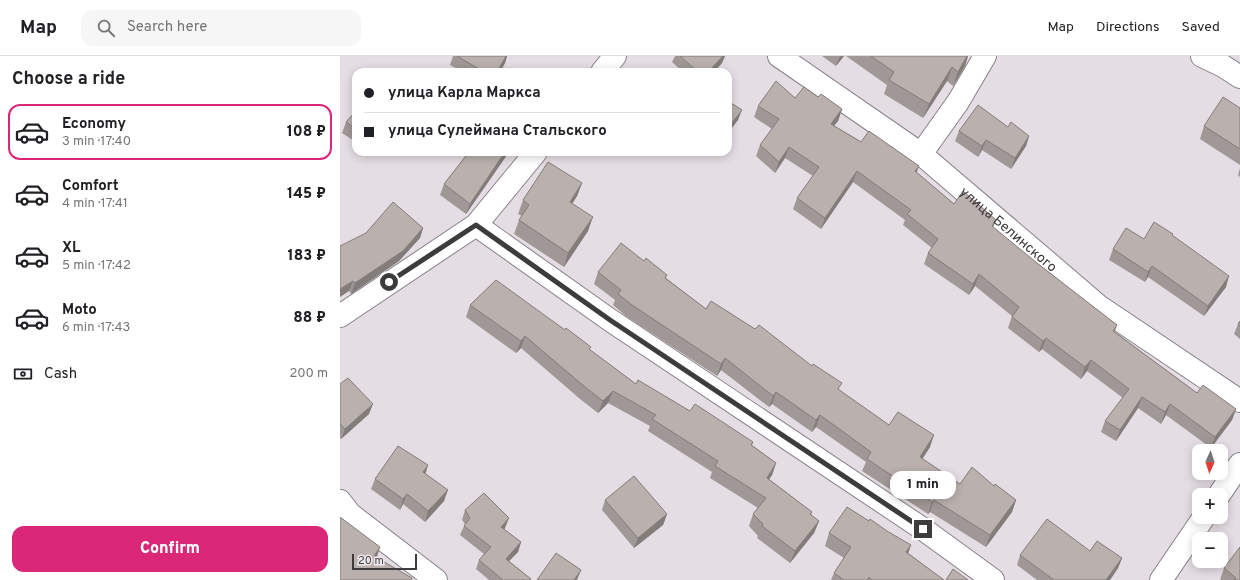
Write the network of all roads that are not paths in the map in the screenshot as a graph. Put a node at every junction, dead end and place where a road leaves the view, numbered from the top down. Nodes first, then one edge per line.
1 (616, 56) edge
2 (779, 56) edge
3 (985, 56) edge
4 (1202, 56) edge
5 (606, 68) edge
6 (1240, 78) edge
7 (921, 154) junction
8 (533, 156) edge
9 (476, 225) junction
10 (340, 316) edge
11 (1240, 401) edge
12 (1240, 464) edge
13 (1224, 488) edge
14 (340, 501) edge
15 (1199, 524) edge
16 (436, 580) edge
17 (993, 580) edge
18 (1161, 580) edge

1 - 5 street
2 - 7 street, улица Белинского
3 - 7 street
4 - 6 street
7 - 11 street, улица Белинского
8 - 9 street
9 - 10 street
9 - 17 street
12 - 13 street
14 - 16 street
15 - 18 street

